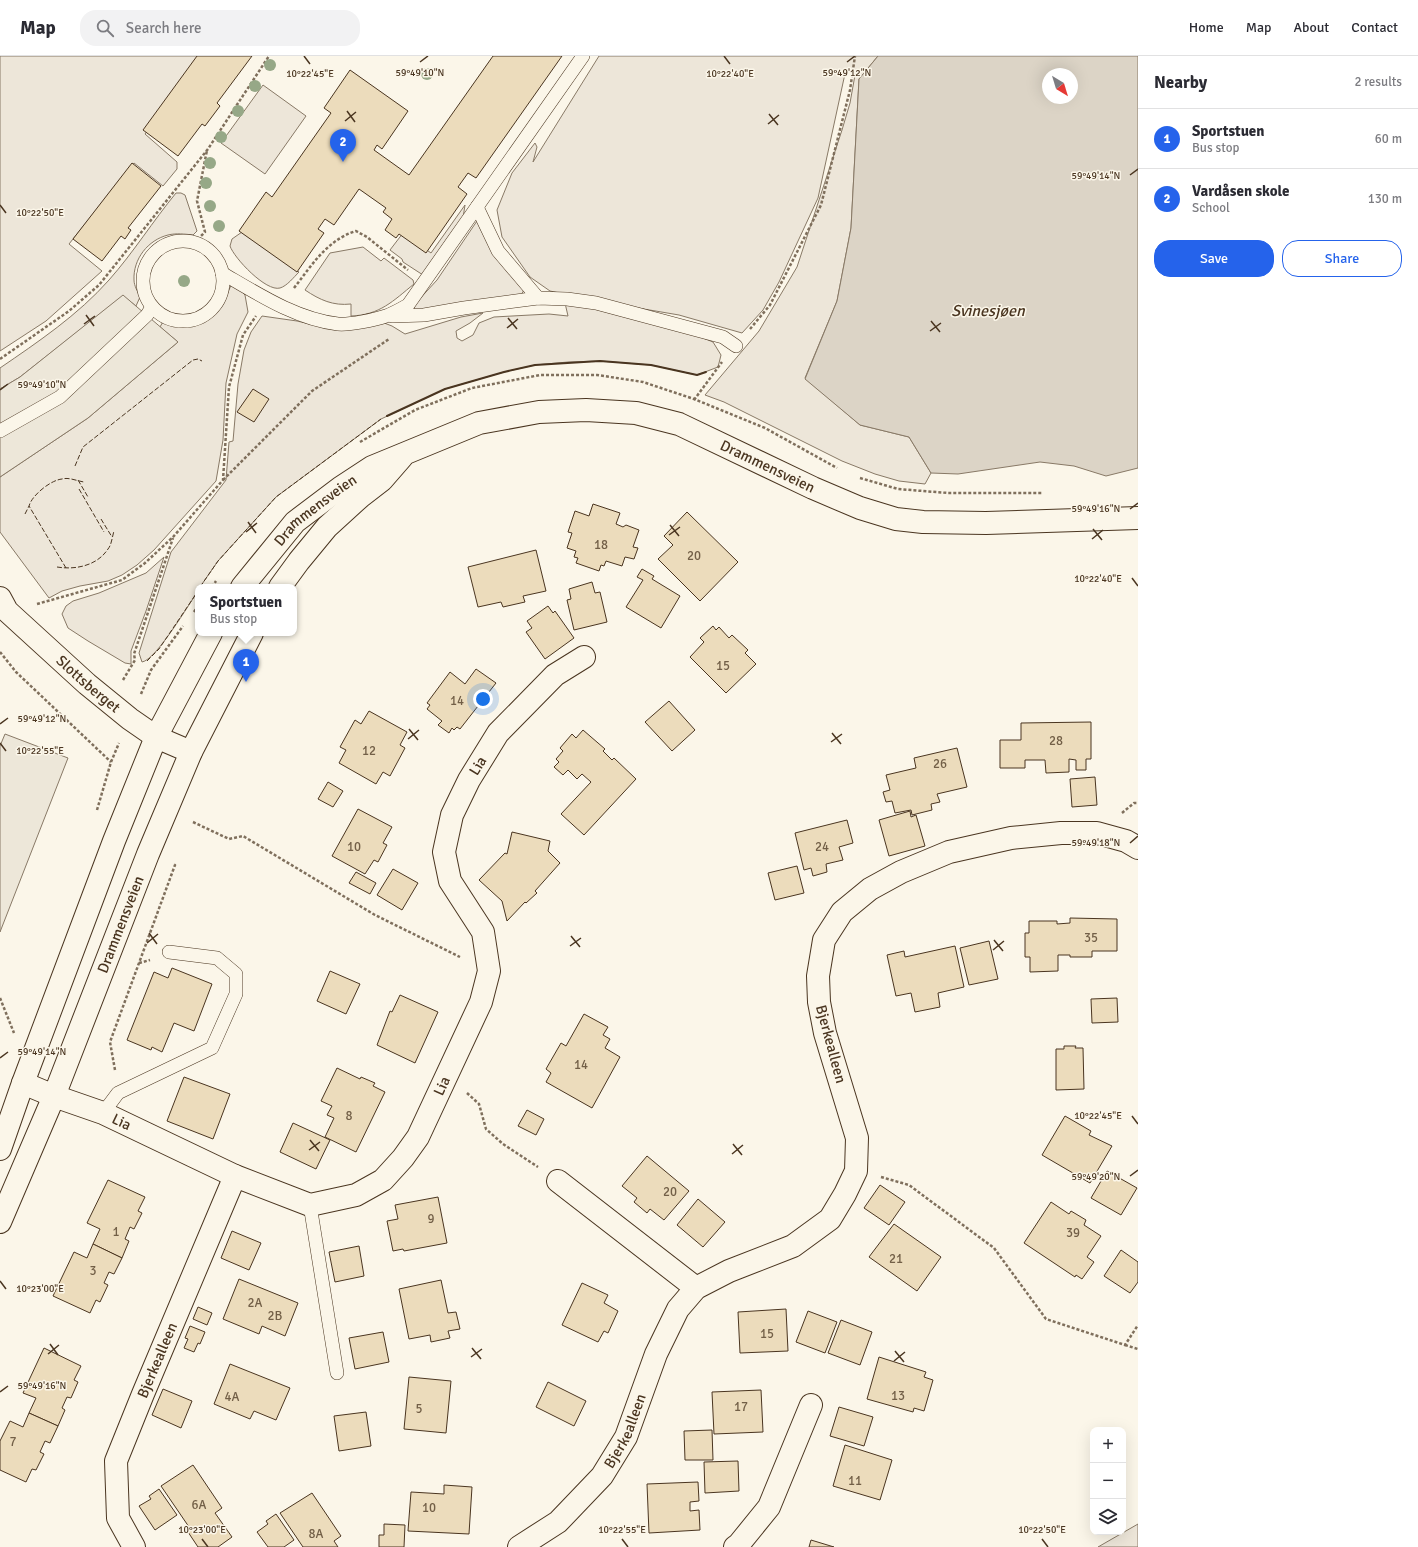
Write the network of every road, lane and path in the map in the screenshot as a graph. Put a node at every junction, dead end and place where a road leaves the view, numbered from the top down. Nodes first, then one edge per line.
1 (269, 56) edge
2 (582, 56) edge
3 (855, 56) edge
4 (208, 149) junction
5 (477, 206) junction
6 (194, 243) junction
7 (400, 264) dead end
8 (222, 273) junction
9 (538, 298) junction
10 (267, 299) junction
11 (280, 305) junction
12 (152, 306) junction
13 (386, 316) junction
14 (391, 337) dead end
15 (736, 346) junction
16 (0, 359) edge
17 (694, 399) junction
18 (679, 424) junction
19 (0, 431) edge
20 (360, 443) dead end
21 (405, 454) junction
22 (842, 471) dead end
23 (856, 477) dead end
24 (222, 480) junction
25 (1046, 493) dead end
26 (1138, 518) edge
27 (173, 537) junction
28 (220, 575) dead end
29 (214, 584) edge
30 (244, 584) edge
31 (282, 584) edge
32 (4, 605) edge
33 (195, 610) edge
34 (192, 615) dead end
35 (187, 621) dead end
36 (208, 636) edge
37 (250, 636) edge
38 (0, 652) edge
39 (584, 657) dead end
40 (108, 703) junction
41 (130, 719) junction
42 (156, 737) junction
43 (191, 752) junction
44 (111, 762) dead end
45 (193, 822) dead end
46 (1138, 848) edge
47 (175, 865) dead end
48 (169, 952) dead end
49 (489, 971) junction
50 (0, 998) edge
51 (14, 1033) dead end
52 (448, 1076) junction
53 (23, 1083) junction
54 (118, 1093) junction
55 (54, 1096) junction
56 (104, 1113) junction
57 (0, 1149) edge
58 (856, 1171) junction
59 (235, 1176) junction
60 (558, 1181) joint
61 (310, 1205) junction
62 (0, 1222) edge
63 (696, 1288) junction
64 (1138, 1325) edge
65 (1125, 1345) junction
66 (1138, 1349) edge
67 (337, 1373) dead end
68 (811, 1404) dead end
69 (134, 1547) edge
70 (519, 1547) edge
71 (735, 1547) edge

1 - 4 path
2 - 5 lane
3 - 15 path
4 - 6 path
4 - 16 path
5 - 9 lane
5 - 13 lane
6 - 8 lane
6 - 12 lane
7 - 11 path
8 - 10 lane
8 - 12 lane
9 - 13 lane
9 - 15 lane
10 - 11 lane
10 - 24 path
11 - 13 lane
12 - 19 lane
14 - 24 path
15 - 17 path
17 - 18 path
17 - 20 path
17 - 22 path
18 - 21 street, Drammensveien
18 - 26 street, Drammensveien
21 - 30 street, Drammensveien
21 - 31 street, Drammensveien
23 - 25 path
24 - 27 path
27 - 32 path
27 - 40 path
28 - 29 path
32 - 40 street, Slottsberget
33 - 34 path
35 - 41 path
36 - 42 street
37 - 43 street, Drammensveien
38 - 44 path
39 - 49 street, Lia
40 - 41 street, Slottsberget
41 - 42 street, Slottsberget
42 - 43 street, Slottsberget
42 - 53 street
43 - 55 street, Drammensveien
45 - 49 path
46 - 58 street, Bjerkealleen
47 - 54 path
48 - 54 lane
49 - 52 street, Lia
50 - 51 path
52 - 60 path
52 - 61 street, Lia
53 - 55 street, Lia
53 - 57 street
54 - 56 lane
55 - 56 street, Lia
55 - 62 street, Drammensveien
56 - 59 street, Lia
58 - 63 street, Bjerkealleen
58 - 65 path
59 - 61 street, Lia
59 - 69 street, Bjerkealleen
60 - 63 street
61 - 67 lane
63 - 70 street, Bjerkealleen
64 - 65 path
65 - 66 path
68 - 71 street

